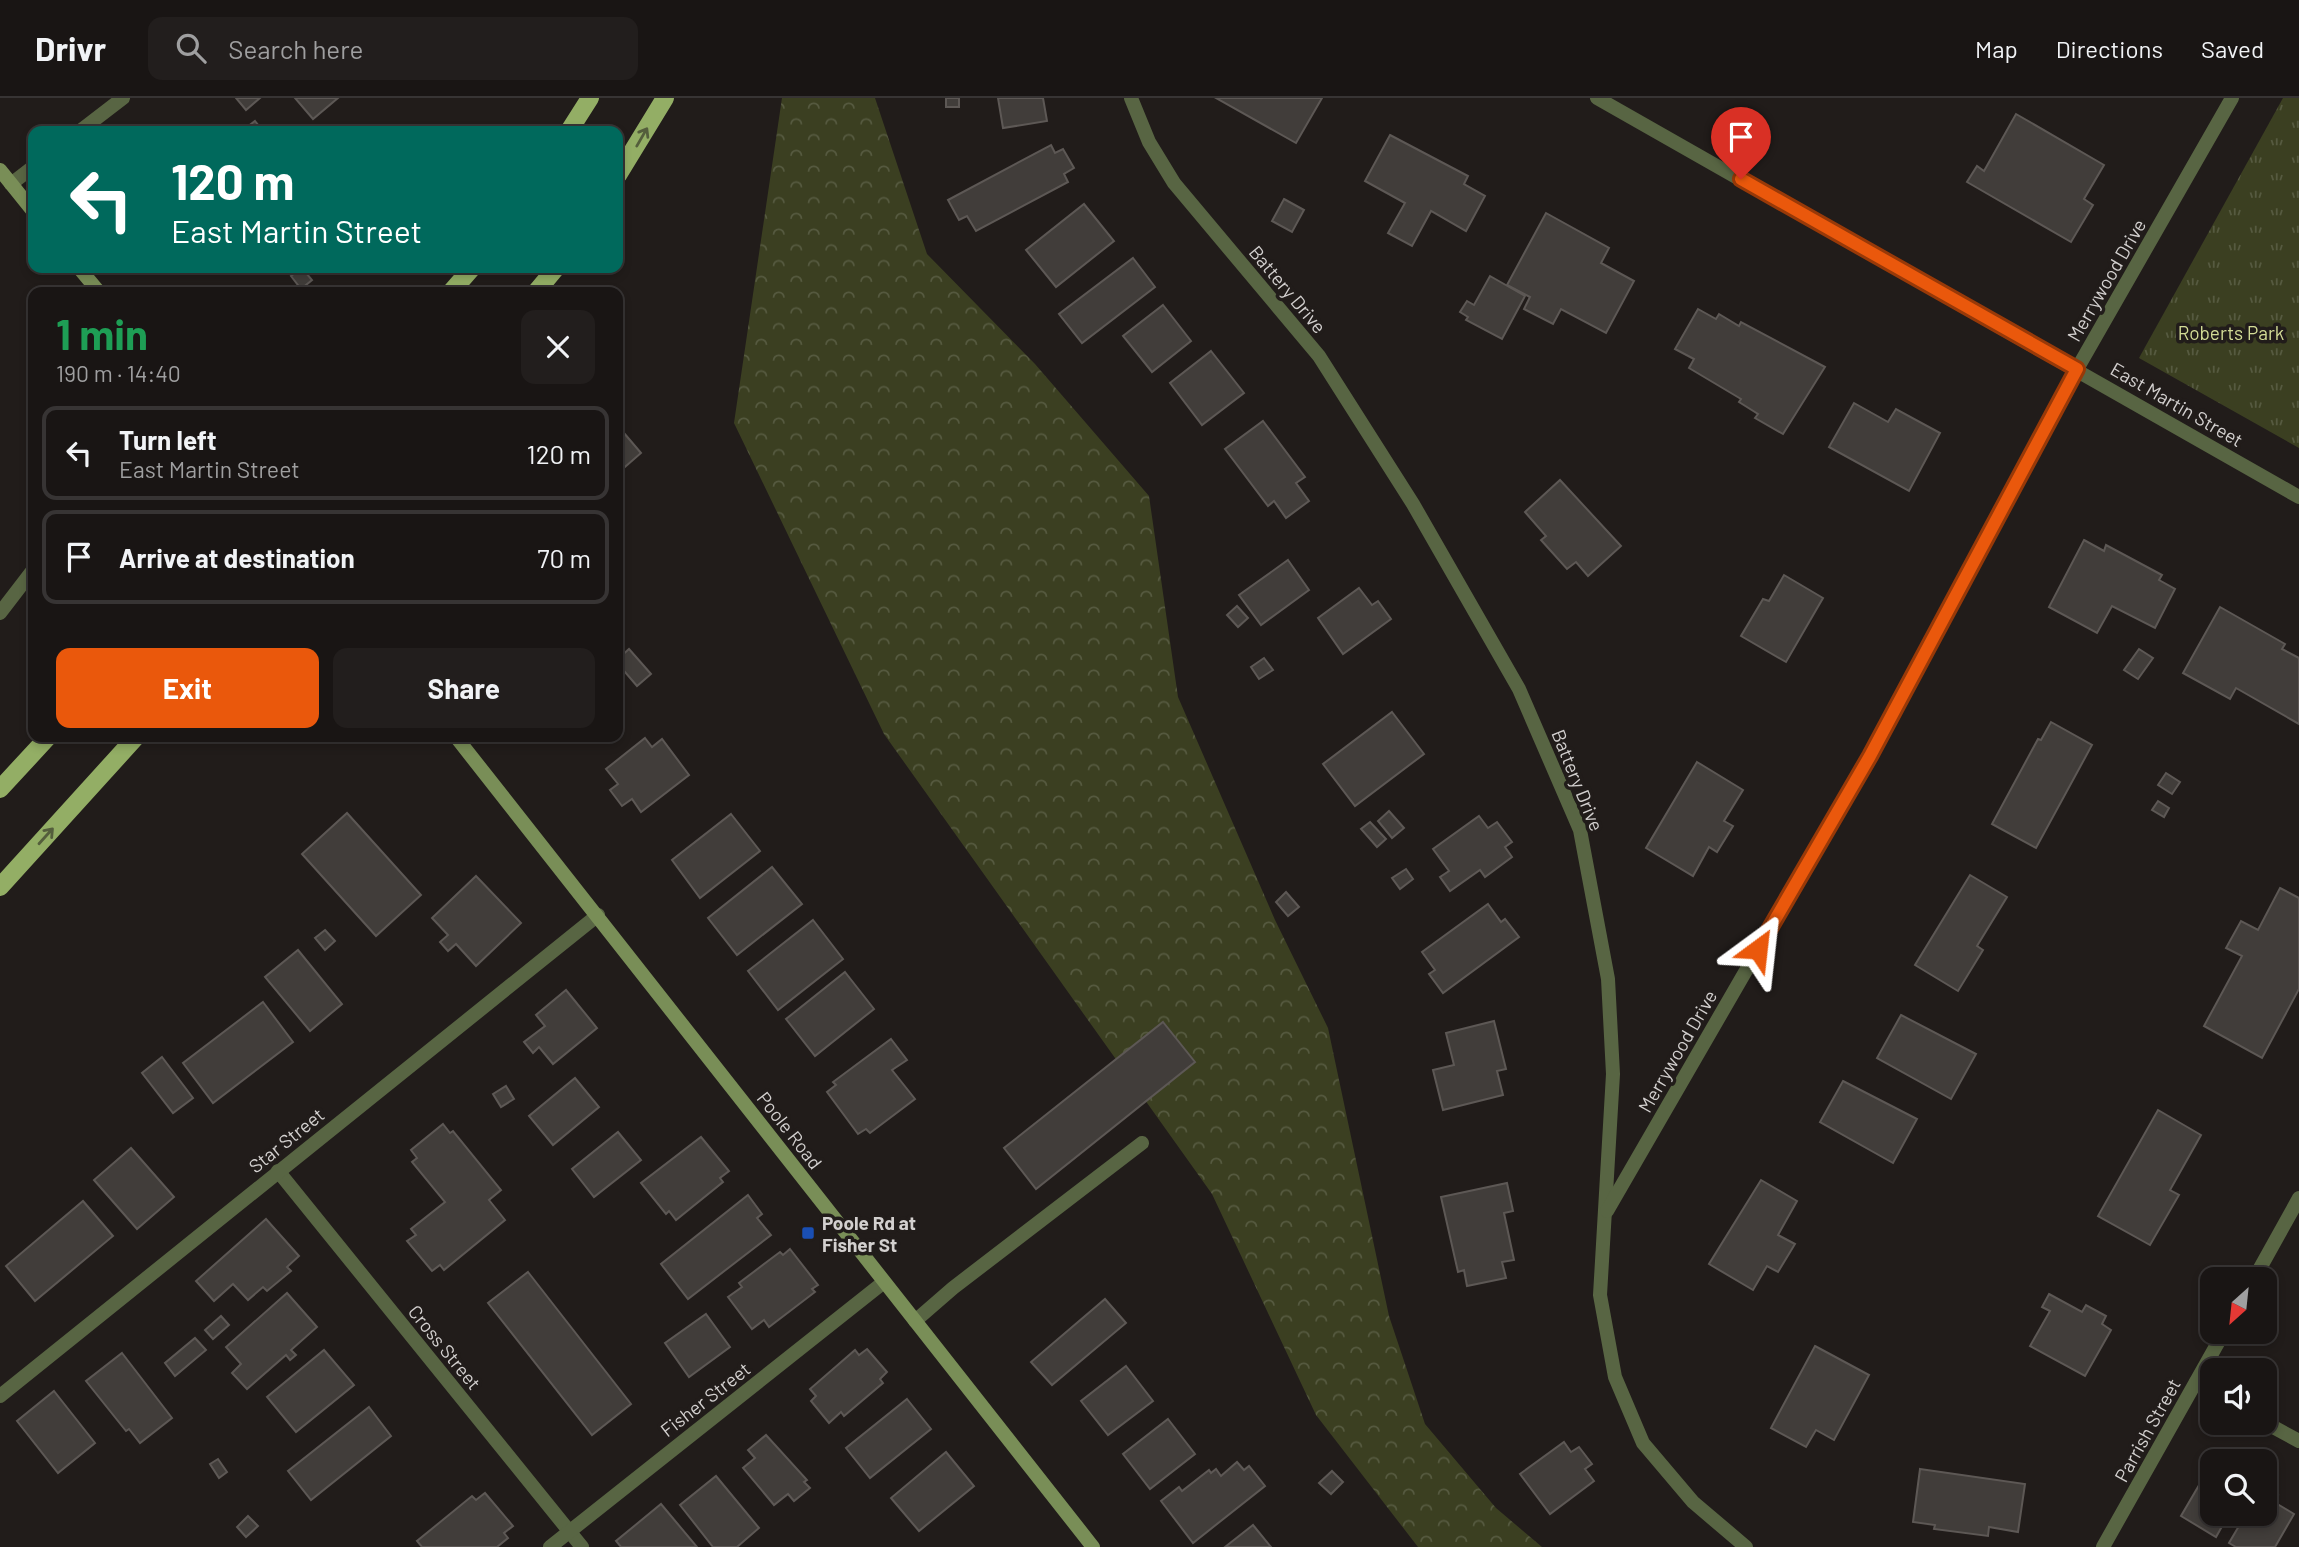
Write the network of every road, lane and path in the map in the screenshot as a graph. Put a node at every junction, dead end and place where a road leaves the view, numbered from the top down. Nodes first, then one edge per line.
1 (124, 98) edge
2 (590, 98) edge
3 (665, 98) edge
4 (1131, 98) edge
5 (1597, 98) edge
6 (2232, 98) edge
7 (87, 126) edge
8 (572, 126) edge
9 (623, 167) edge
10 (0, 170) edge
11 (28, 171) edge
12 (11, 184) junction
13 (28, 205) edge
14 (83, 273) edge
15 (468, 273) edge
16 (552, 273) edge
17 (95, 287) edge
18 (456, 287) edge
19 (540, 287) edge
20 (2077, 369) junction
21 (2299, 497) edge
22 (28, 576) edge
23 (0, 613) edge
24 (43, 742) edge
25 (131, 742) edge
26 (460, 742) edge
27 (0, 789) edge
28 (0, 887) edge
29 (598, 915) junction
30 (1142, 1143) dead end
31 (278, 1171) junction
32 (2299, 1198) edge
33 (1605, 1215) junction
34 (2260, 1267) edge
35 (884, 1282) junction
36 (915, 1321) junction
37 (2217, 1344) edge
38 (2196, 1382) junction
39 (2200, 1384) edge
40 (0, 1396) edge
41 (2277, 1429) edge
42 (2299, 1441) edge
43 (570, 1531) junction
44 (550, 1547) edge
45 (582, 1547) edge
46 (1093, 1547) edge
47 (1746, 1547) edge
48 (2103, 1547) edge

1 - 7 street
2 - 8 main road
9 -> 3 main road
4 - 33 street, Battery Drive
5 - 20 street, East Martin Street
6 - 20 street, Merrywood Drive
10 - 12 main road
11 - 12 street
12 - 13 main road
14 - 17 main road
15 - 18 main road
16 - 19 main road
20 - 21 street, East Martin Street
20 - 33 street, Merrywood Drive
22 - 23 street
24 - 27 main road
28 -> 25 main road
26 - 29 main road, Poole Road
29 - 31 street, Star Street
29 - 35 main road, Poole Road
30 - 36 street
31 - 40 street, Star Street
31 - 43 street, Cross Street
32 - 34 street
33 - 47 street, Battery Drive
35 - 36 main road, Poole Road
35 - 43 street, Fisher Street
36 - 46 main road, Poole Road
37 - 38 street, Parrish Street
38 - 39 street
38 - 48 street, Parrish Street
41 - 42 street
43 - 44 street, Fisher Street
43 - 45 street, Cross Street

